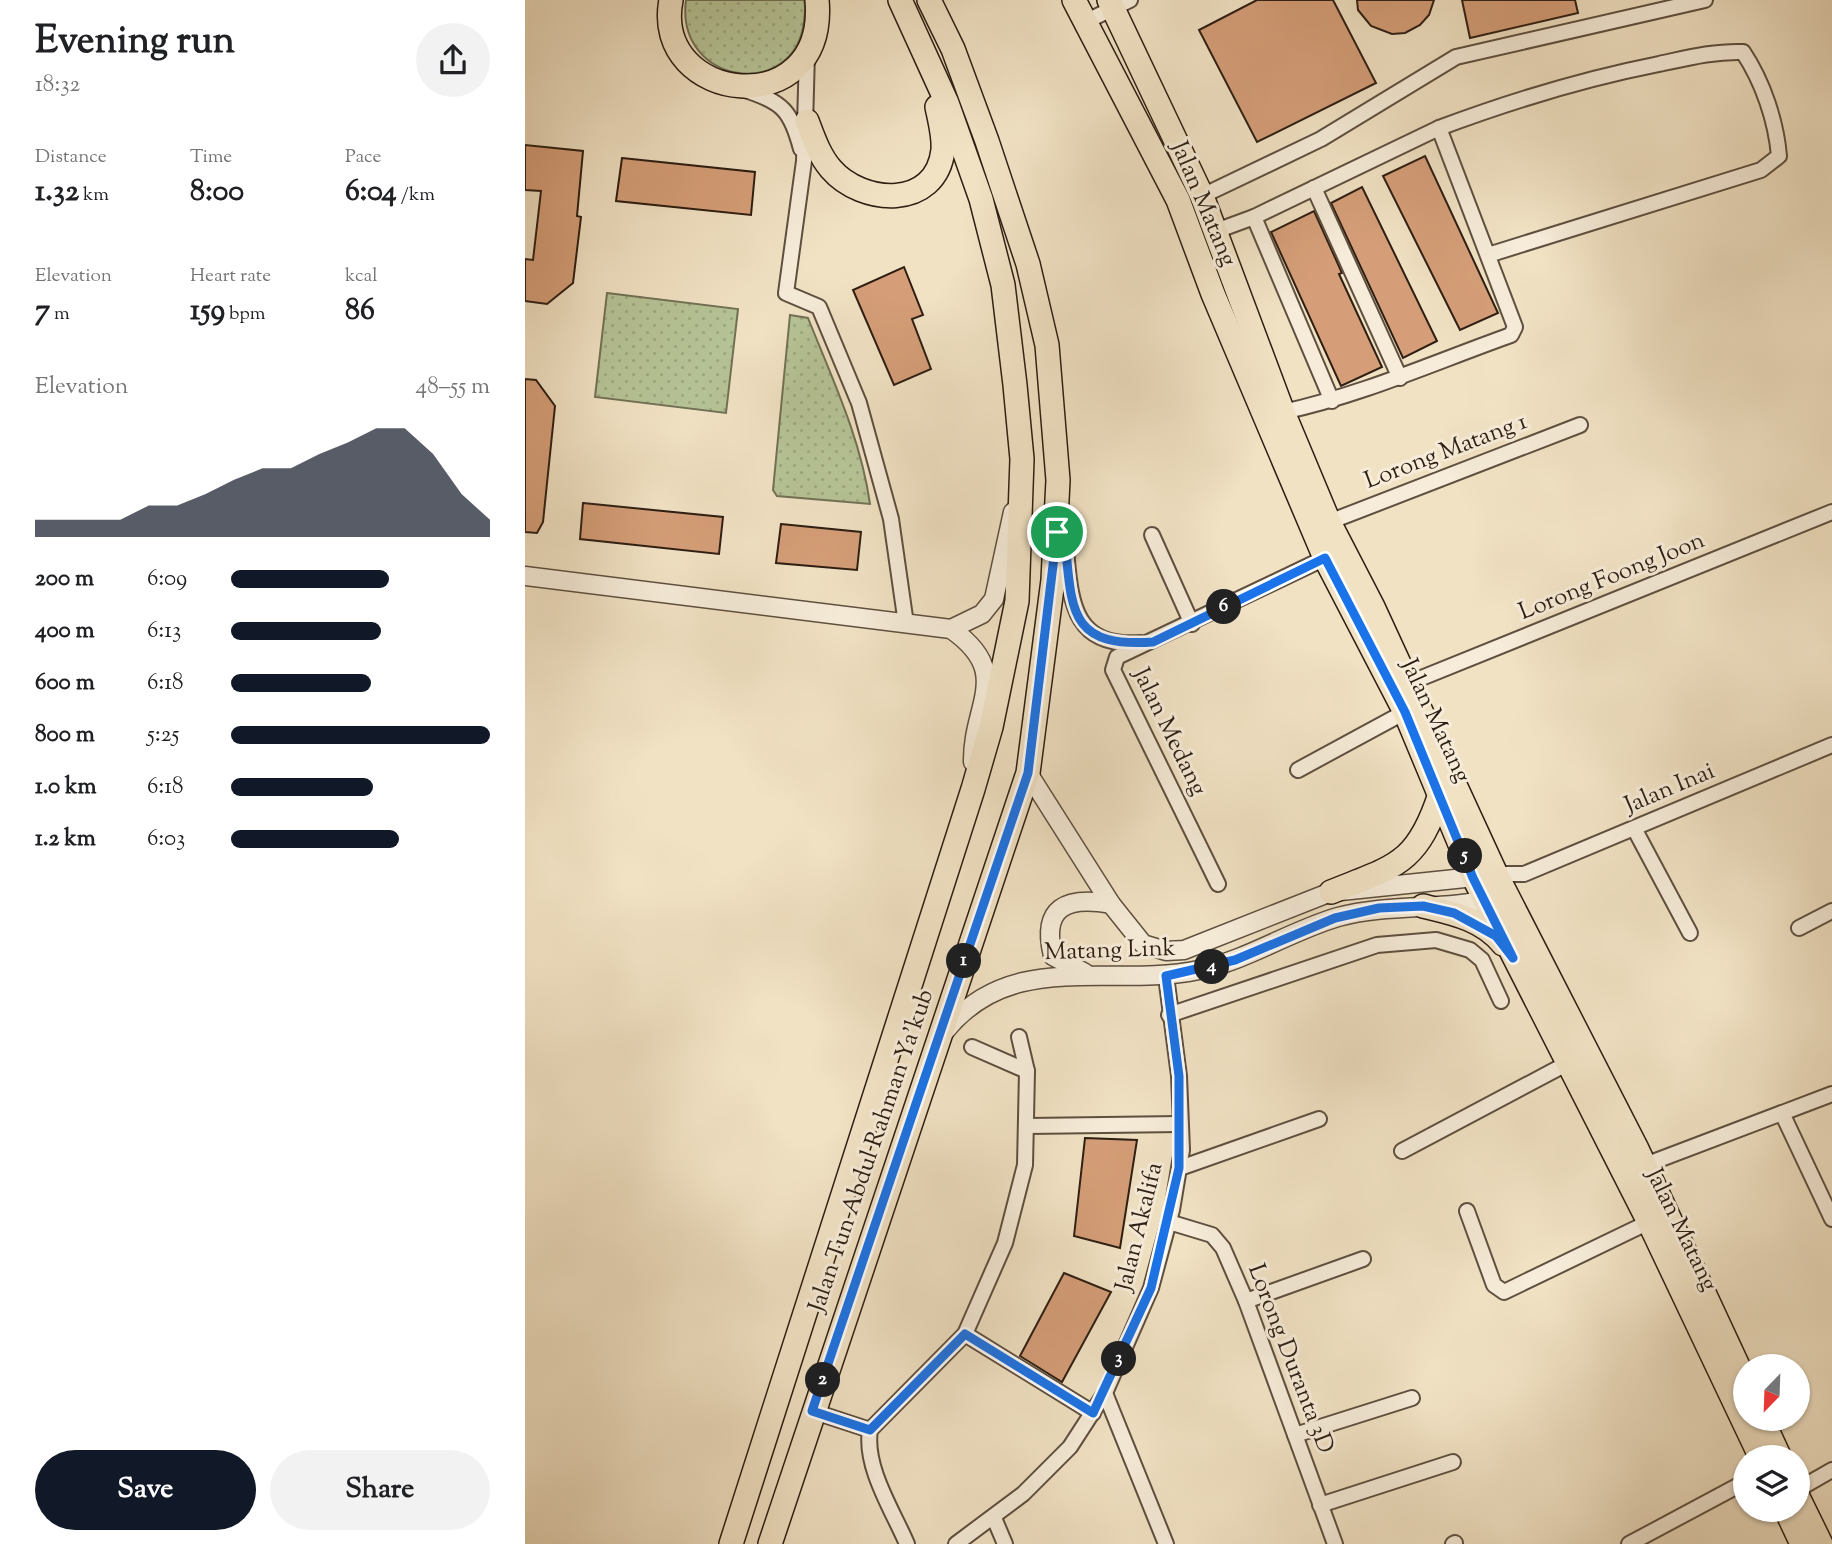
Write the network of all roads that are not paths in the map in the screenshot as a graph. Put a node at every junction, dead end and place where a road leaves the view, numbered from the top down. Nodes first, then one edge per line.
1 (671, 0) edge
2 (817, 0) edge
3 (900, 0) edge
4 (929, 0) edge
5 (1705, 0) edge
6 (1102, 5) edge
7 (807, 53) junction
8 (926, 55) junction
9 (738, 87) junction
10 (807, 121) junction
11 (1439, 128) junction
12 (804, 161) junction
13 (1314, 188) junction
14 (1202, 196) junction
15 (1254, 217) junction
16 (1216, 231) junction
17 (1488, 255) junction
18 (1400, 378) junction
19 (1332, 401) junction
20 (1283, 412) junction
21 (1580, 425) dead end
22 (1021, 493) junction
23 (1832, 512) edge
24 (1329, 522) junction
25 (1057, 532) junction
26 (1152, 535) dead end
27 (1325, 558) junction
28 (525, 576) edge
29 (906, 624) junction
30 (1192, 624) junction
31 (951, 629) junction
32 (1153, 642) junction
33 (1409, 683) junction
34 (1405, 712) junction
35 (1832, 745) edge
36 (1297, 770) dead end
37 (1028, 773) junction
38 (973, 789) junction
39 (1440, 794) junction
40 (1635, 830) junction
41 (1524, 874) junction
42 (1485, 876) junction
43 (1218, 884) dead end
44 (1331, 892) junction
45 (1496, 899) junction
46 (1111, 904) junction
47 (1423, 906) junction
48 (1832, 911) edge
49 (1799, 928) dead end
50 (1690, 933) dead end
51 (1513, 958) junction
52 (1089, 975) junction
53 (1166, 976) junction
54 (1501, 1001) dead end
55 (1169, 1015) junction
56 (1019, 1037) dead end
57 (936, 1042) junction
58 (972, 1046) dead end
59 (1568, 1063) junction
60 (1027, 1071) junction
61 (1832, 1094) edge
62 (1782, 1113) junction
63 (1319, 1119) dead end
64 (1180, 1124) junction
65 (1027, 1126) junction
66 (1402, 1151) dead end
67 (1645, 1165) junction
68 (1179, 1168) junction
69 (1467, 1211) dead end
70 (1832, 1219) edge
71 (1169, 1222) junction
72 (1649, 1222) junction
73 (1363, 1259) dead end
74 (1245, 1301) junction
75 (965, 1334) junction
76 (1733, 1355) edge
77 (1104, 1393) junction
78 (1412, 1398) dead end
79 (812, 1411) junction
80 (1093, 1413) junction
81 (870, 1430) junction
82 (1295, 1435) junction
83 (1755, 1445) edge
84 (1453, 1462) dead end
85 (1832, 1470) edge
86 (1810, 1484) edge
87 (1733, 1488) edge
88 (1320, 1505) junction
89 (994, 1518) junction
90 (1810, 1520) edge
91 (1792, 1522) edge
92 (731, 1544) edge
93 (770, 1544) edge
94 (907, 1544) edge
95 (956, 1544) edge
96 (1005, 1544) edge
97 (1166, 1544) edge
98 (1335, 1544) edge
99 (1629, 1544) edge
100 (1802, 1544) edge
101 (1821, 1544) edge

1 - 9 main road
2 - 7 main road
3 - 8 main road, Jalan Tun Abdul Rahman Ya'kub
4 - 25 main road, Jalan Tun Abdul Rahman Ya'kub
5 - 14 street
6 - 14 main road, Jalan Matang
6 - 27 main road, Jalan Matang
7 - 9 main road
7 - 10 street
8 - 10 main road
8 - 22 main road, Jalan Tun Abdul Rahman Ya'kub
9 - 12 street
10 - 12 street
11 - 13 street
11 - 17 street
11 - 17 street
12 - 29 street
13 - 15 street
13 - 18 street
14 - 16 main road, Jalan Matang
15 - 16 street
15 - 19 street
16 - 20 main road, Jalan Matang
17 - 18 street
18 - 19 street
19 - 20 street
20 - 24 main road, Jalan Matang
21 - 24 street, Lorong Matang 1
22 - 31 street
22 - 38 main road, Jalan Tun Abdul Rahman Ya'kub
23 - 33 street, Lorong Foong Joon
24 - 33 main road, Jalan Matang
25 - 32 street
25 - 37 main road, Jalan Tun Abdul Rahman Ya'kub
26 - 30 street
27 - 30 street, Jalan Medang
27 - 34 main road, Jalan Matang
28 - 29 street
29 - 31 street
30 - 32 street, Jalan Medang
31 - 38 street
32 - 43 street, Jalan Medang
33 - 42 main road, Jalan Matang
34 - 36 street
34 - 39 main road, Jalan Matang
35 - 40 street, Jalan Inai
37 - 46 street, Matang Link
37 - 57 main road, Jalan Tun Abdul Rahman Ya'kub
38 - 92 main road, Jalan Tun Abdul Rahman Ya'kub
39 - 42 main road, Jalan Matang
39 - 44 main road
40 - 41 street, Jalan Inai
40 - 50 street
41 - 42 street
41 - 45 street
42 - 44 street, Matang Link
42 - 45 main road, Jalan Matang
44 - 46 street, Matang Link
45 - 47 street, Matang Link
45 - 51 main road, Jalan Matang
45 - 67 main road, Jalan Matang
46 - 52 street
47 - 51 main road
47 - 53 street, Matang Link
48 - 49 street
51 - 59 main road, Jalan Matang
52 - 53 street, Matang Link
52 - 57 street, Matang Link
53 - 55 street, Jalan Akalifa
54 - 55 street
55 - 64 street, Jalan Akalifa
56 - 60 street
57 - 79 main road, Jalan Tun Abdul Rahman Ya'kub
58 - 60 street
59 - 66 street
59 - 72 main road, Jalan Matang
60 - 65 street
61 - 62 street
62 - 67 street
62 - 70 street
63 - 68 street
64 - 65 street
64 - 68 street, Jalan Akalifa
65 - 75 street
67 - 76 main road, Jalan Matang
68 - 71 street, Jalan Akalifa
69 - 72 street
71 - 74 street, Lorong Duranta 3D
71 - 77 street, Jalan Akalifa
72 - 83 main road, Jalan Matang
73 - 74 street
74 - 82 street, Lorong Duranta 3D
75 - 80 street
75 - 81 street
77 - 80 street, Jalan Akalifa
77 - 97 street
78 - 82 street
79 - 81 street
79 - 93 main road, Jalan Tun Abdul Rahman Ya'kub
80 - 89 street, Jalan Akalifa
81 - 94 street
82 - 88 street, Lorong Duranta 3D
84 - 88 street
85 - 86 street
87 - 99 street
88 - 98 street, Lorong Duranta 3D
89 - 95 street, Jalan Akalifa
89 - 96 street
90 - 101 main road
91 - 100 main road

